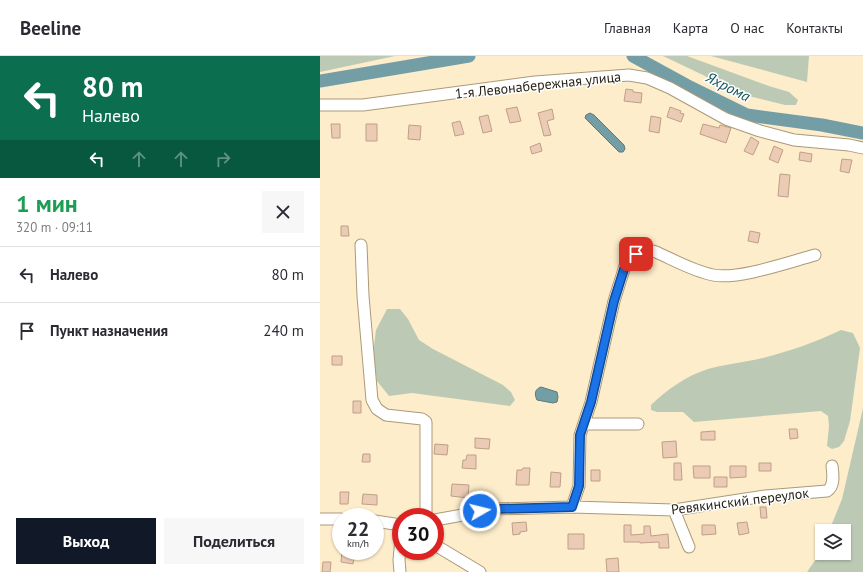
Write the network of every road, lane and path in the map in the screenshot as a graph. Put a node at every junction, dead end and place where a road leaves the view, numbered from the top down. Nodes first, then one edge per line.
1 (320, 105) edge
2 (863, 148) edge
3 (361, 245) dead end
4 (815, 256) dead end
5 (584, 424) junction
6 (638, 424) dead end
7 (832, 466) dead end
8 (572, 507) junction
9 (426, 508) edge
10 (674, 510) junction
11 (444, 518) edge
12 (320, 519) edge
13 (332, 519) edge
14 (689, 547) dead end
15 (444, 550) edge
16 (399, 560) edge
17 (400, 572) edge
18 (480, 572) edge

1 - 2 street, 1-я Левонабережная улица
3 - 9 street
4 - 5 street
5 - 6 street
5 - 8 street
7 - 10 street, Ревякинский переулок
8 - 10 street, Ревякинский переулок
8 - 11 street, Ревякинский переулок
10 - 14 street
12 - 13 street
15 - 18 street
16 - 17 street

